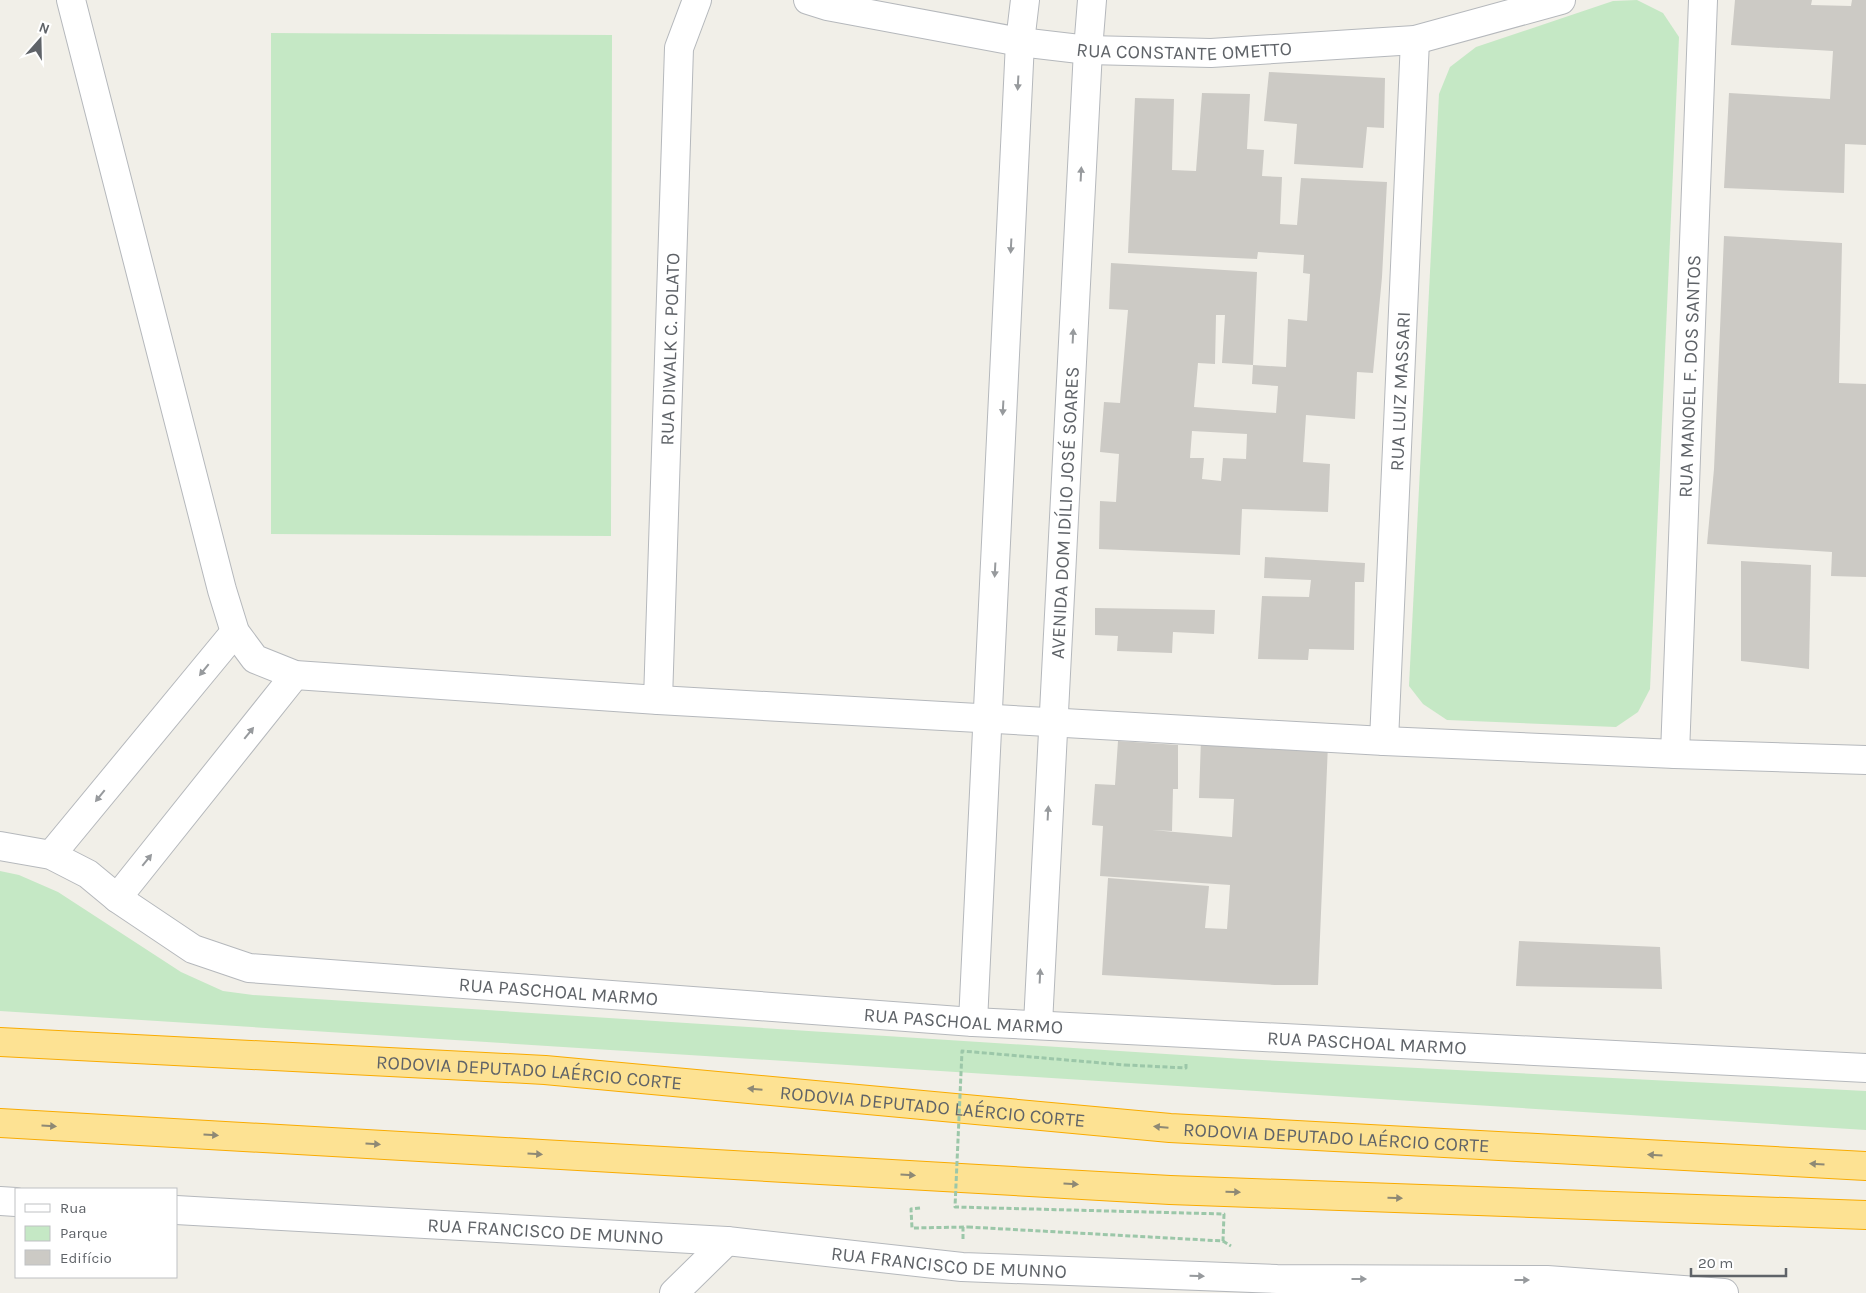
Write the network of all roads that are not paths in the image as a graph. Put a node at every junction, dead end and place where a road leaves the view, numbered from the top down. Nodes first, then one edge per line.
1 (71, 0) edge
2 (697, 0) edge
3 (808, 0) edge
4 (1025, 0) edge
5 (1092, 0) edge
6 (1561, 0) edge
7 (1703, 0) edge
8 (1415, 40) junction
9 (1020, 42) junction
10 (1088, 50) junction
11 (234, 632) junction
12 (295, 675) junction
13 (658, 700) junction
14 (988, 719) junction
15 (1053, 722) junction
16 (1384, 741) junction
17 (1675, 754) junction
18 (1866, 760) edge
19 (0, 846) edge
20 (51, 855) junction
21 (117, 898) junction
22 (973, 1022) junction
23 (1038, 1024) junction
24 (0, 1042) edge
25 (1866, 1068) edge
26 (0, 1123) edge
27 (1866, 1166) edge
28 (0, 1201) edge
29 (15, 1202) edge
30 (178, 1210) edge
31 (1866, 1215) edge
32 (727, 1241) junction
33 (1131, 1274) junction
34 (674, 1293) edge
35 (1173, 1293) edge
36 (1724, 1293) edge

1 - 11 street
2 - 13 street, RUA DIWALK C. POLATO
3 - 9 street, RUA CONSTANTE OMETTO
4 - 9 street
5 - 10 street, AVENIDA DOM IDÍLIO JOSÉ SOARES
6 - 8 street, RUA CONSTANTE OMETTO
7 - 17 street, RUA MANOEL F. DOS SANTOS
8 - 10 street, RUA CONSTANTE OMETTO
8 - 16 street, RUA LUIZ MASSARI
9 - 10 street, RUA CONSTANTE OMETTO
9 -> 14 street
15 -> 10 street, AVENIDA DOM IDÍLIO JOSÉ SOARES
11 - 12 street
11 -> 20 street
12 - 13 street
21 -> 12 street
13 - 14 street
14 - 15 street
14 - 22 street
15 - 16 street
23 -> 15 street, AVENIDA DOM IDÍLIO JOSÉ SOARES
16 - 17 street
17 - 18 street
19 - 20 street, RUA PASCHOAL MARMO
20 - 21 street, RUA PASCHOAL MARMO
21 - 22 street, RUA PASCHOAL MARMO
22 - 23 street, RUA PASCHOAL MARMO
23 - 25 street, RUA PASCHOAL MARMO
27 -> 24 highway, RODOVIA DEPUTADO LAÉRCIO CORTE
26 -> 31 highway
28 - 29 street
30 - 32 street, RUA FRANCISCO DE MUNNO
32 - 33 street, RUA FRANCISCO DE MUNNO
32 - 34 street
33 - 35 street
33 -> 36 street, RUA FRANCISCO DE MUNNO

